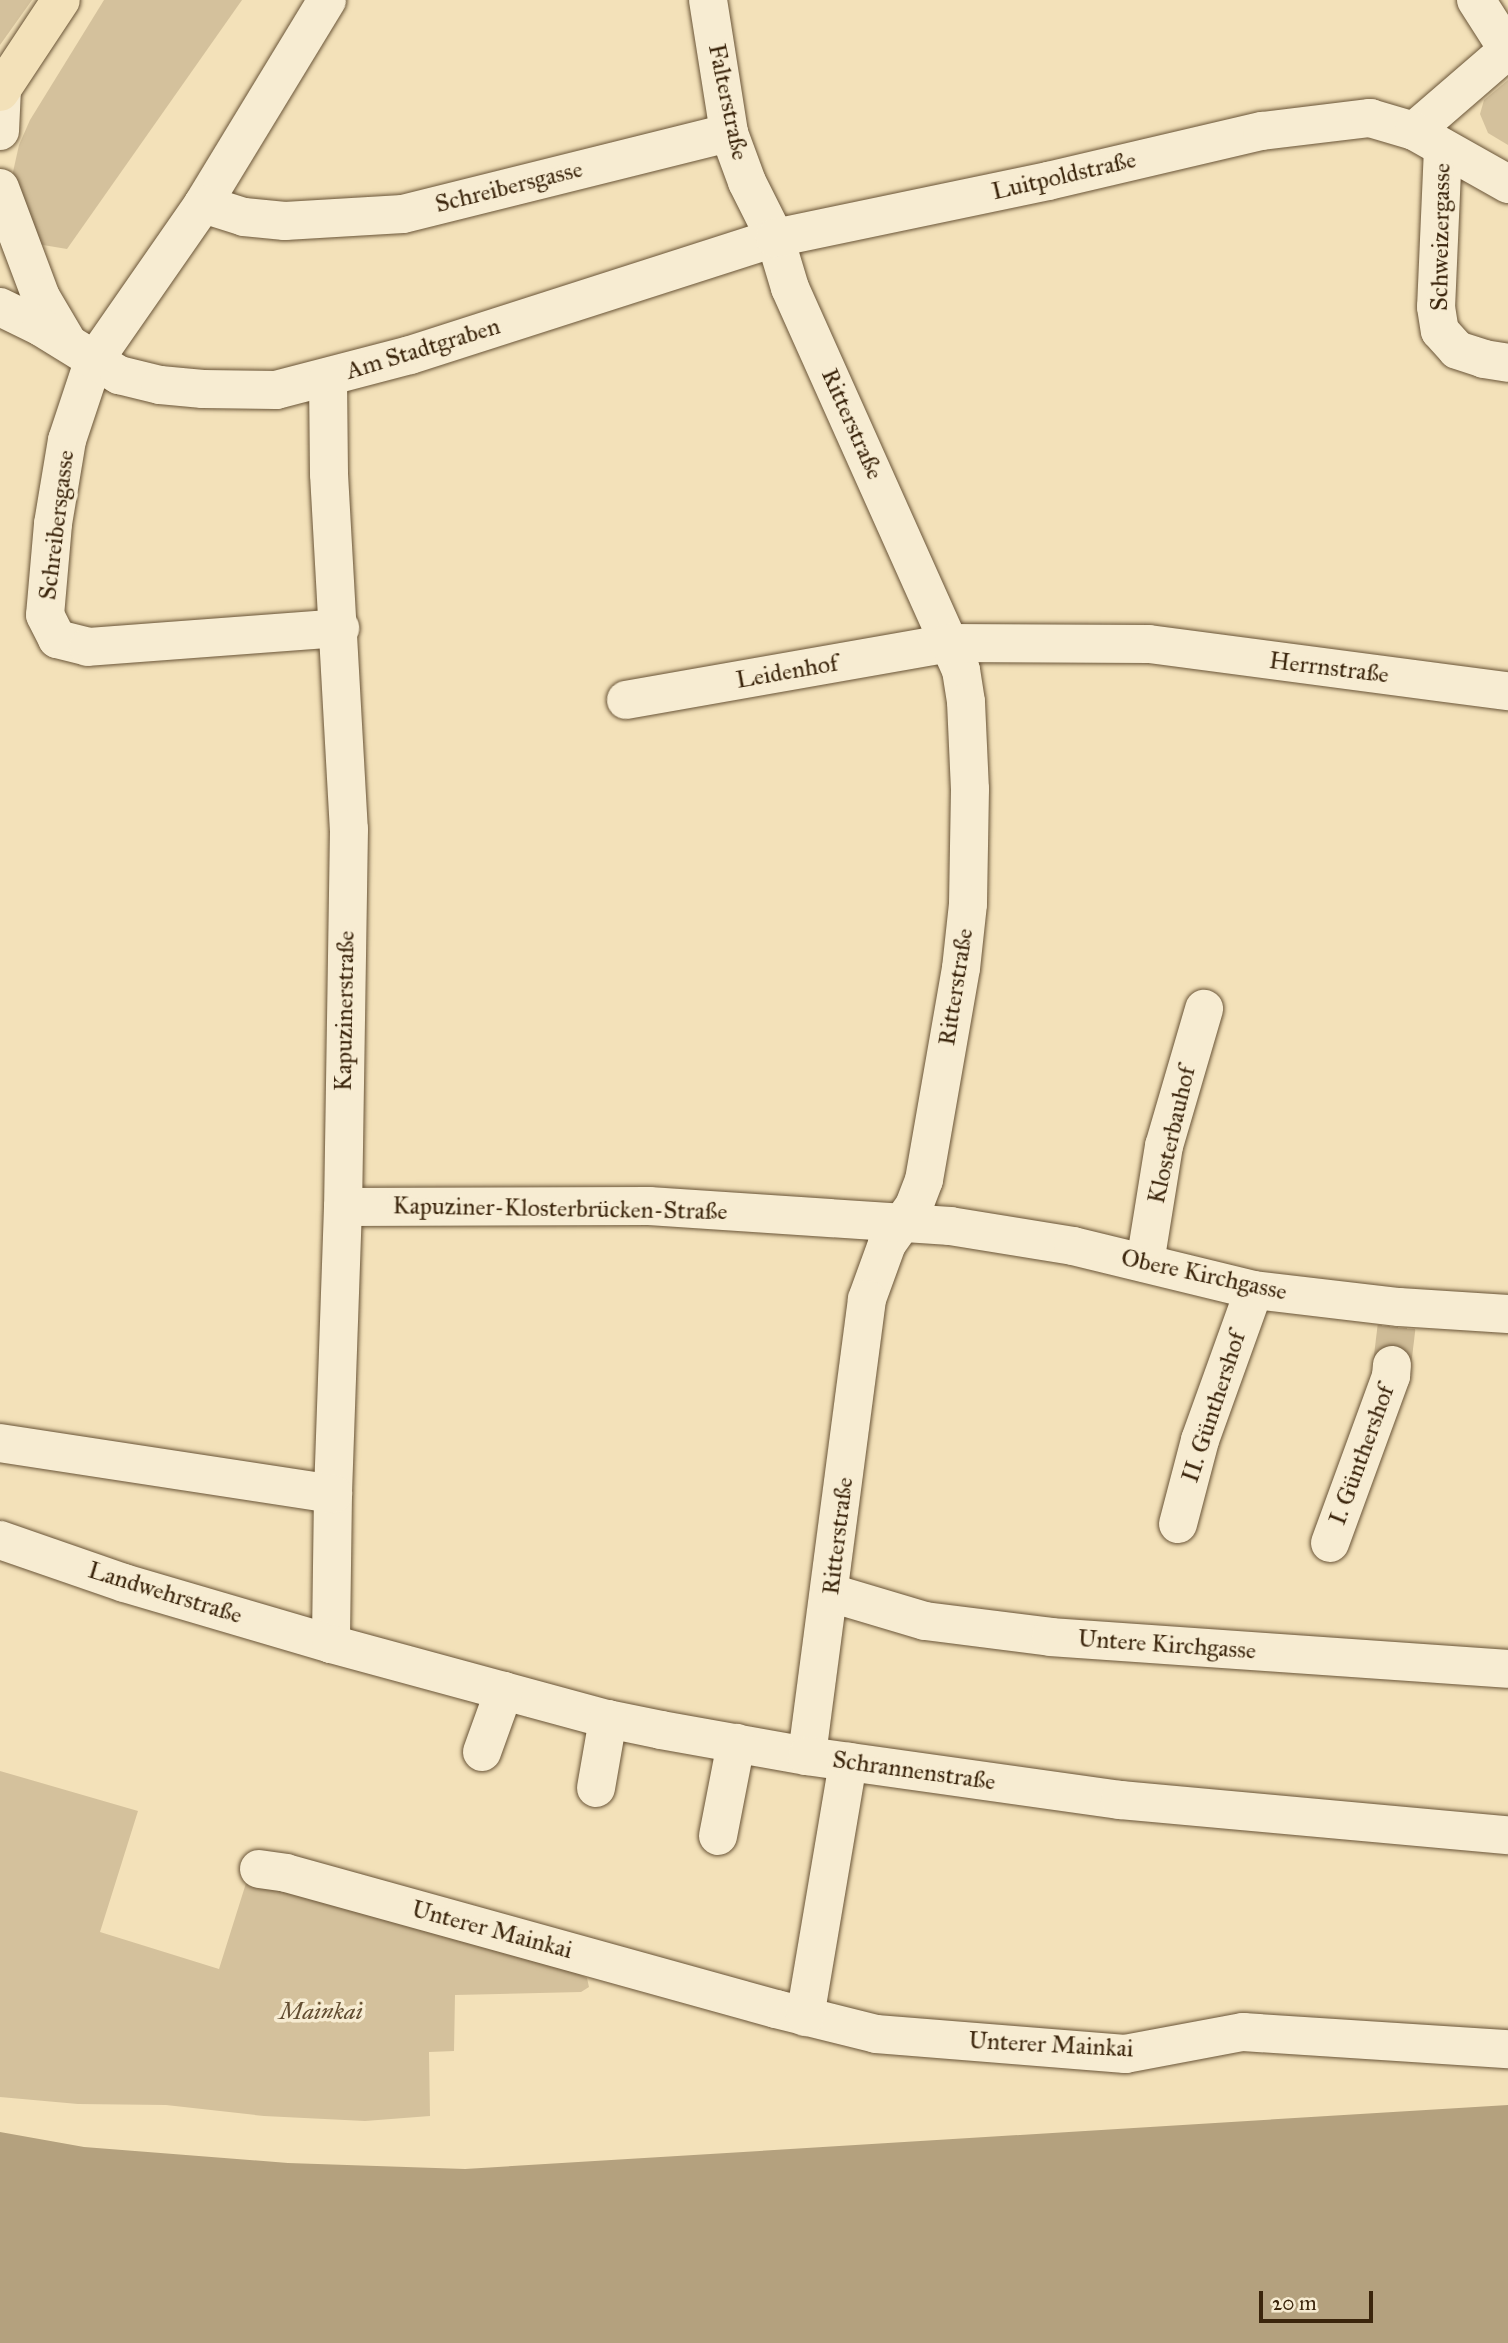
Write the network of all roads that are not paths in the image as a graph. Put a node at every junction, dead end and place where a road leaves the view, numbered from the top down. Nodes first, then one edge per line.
1 (61, 0) edge
2 (327, 0) edge
3 (708, 0) edge
4 (1476, 0) edge
5 (1508, 50) edge
6 (1, 90) edge
7 (0, 131) edge
8 (729, 133) junction
9 (1429, 139) junction
10 (1508, 184) edge
11 (0, 188) edge
12 (203, 204) junction
13 (775, 238) junction
14 (0, 307) edge
15 (81, 354) junction
16 (1508, 363) edge
17 (328, 378) junction
18 (340, 628) junction
19 (948, 643) junction
20 (1508, 691) edge
21 (625, 700) dead end
22 (1204, 1009) dead end
23 (343, 1206) junction
24 (901, 1224) junction
25 (1145, 1263) junction
26 (1254, 1290) junction
27 (1508, 1314) edge
28 (1392, 1366) tunnel mouth
29 (0, 1443) edge
30 (333, 1494) junction
31 (1178, 1524) dead end
32 (0, 1540) edge
33 (1330, 1543) dead end
34 (831, 1593) junction
35 (331, 1644) junction
36 (1508, 1669) edge
37 (504, 1691) junction
38 (608, 1719) junction
39 (736, 1743) junction
40 (482, 1752) dead end
41 (807, 1756) junction
42 (848, 1762) junction
43 (596, 1788) dead end
44 (1508, 1835) edge
45 (718, 1836) dead end
46 (259, 1868) dead end
47 (805, 2017) junction
48 (1508, 2049) edge

1 - 6 main road
2 - 12 street, Schreibersgasse
3 - 8 street, Falterstraße
4 - 5 street
5 - 9 street
6 - 7 street
8 - 12 street, Schreibersgasse
8 - 13 street, Falterstraße
9 - 10 street, Luitpoldstraße
9 - 13 street, Luitpoldstraße
9 - 16 street, Schweizergasse
11 - 15 street
12 - 15 street, Schreibersgasse
13 - 17 street, Am Stadtgraben
13 - 19 street, Ritterstraße
14 - 15 street, Am Stadtgraben
15 - 17 street, Am Stadtgraben
15 - 18 street, Schreibersgasse
17 - 18 street, Kapuzinerstraße
18 - 23 street, Kapuzinerstraße
19 - 20 street, Herrnstraße
19 - 21 street, Leidenhof
19 - 24 street, Ritterstraße
22 - 25 street, Klosterbauhof
23 - 24 street, Kapuziner-Klosterbrücken-Straße
23 - 30 street, Kapuzinerstraße
24 - 25 street, Obere Kirchgasse
24 - 34 street, Ritterstraße
25 - 26 street, Obere Kirchgasse
26 - 27 street, Obere Kirchgasse
26 - 31 street, II. Günthershof
28 - 33 street, I. Günthershof
29 - 30 street
30 - 35 street, Kapuzinerstraße
32 - 35 street, Landwehrstraße
34 - 36 street, Untere Kirchgasse
34 - 41 street, Ritterstraße
35 - 37 street, Schrannenstraße
37 - 38 street, Schrannenstraße
37 - 40 street
38 - 39 street, Schrannenstraße
38 - 43 street
39 - 41 street, Schrannenstraße
39 - 45 street
41 - 42 street, Schrannenstraße
42 - 44 street, Schrannenstraße
42 - 47 street
46 - 47 street, Unterer Mainkai
47 - 48 street, Unterer Mainkai

